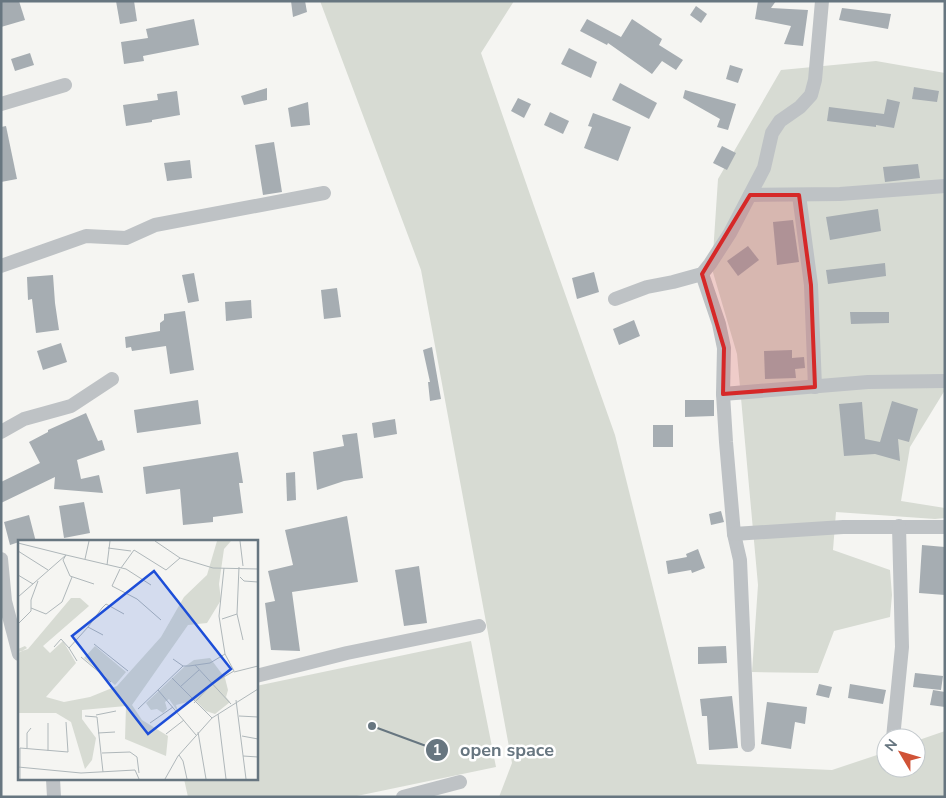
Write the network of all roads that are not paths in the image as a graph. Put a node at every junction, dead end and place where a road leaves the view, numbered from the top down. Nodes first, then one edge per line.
1 (822, 1) edge
2 (65, 86) dead end
3 (1, 104) edge
4 (945, 186) edge
5 (324, 193) dead end
6 (750, 195) junction
7 (799, 195) junction
8 (1, 266) edge
9 (702, 274) junction
10 (615, 299) dead end
11 (112, 379) dead end
12 (945, 380) edge
13 (815, 386) junction
14 (723, 394) junction
15 (1, 432) edge
16 (899, 526) junction
17 (945, 527) edge
18 (734, 534) junction
19 (1, 560) edge
20 (3, 602) edge
21 (479, 626) dead end
22 (18, 651) edge
23 (258, 675) edge
24 (894, 728) edge
25 (748, 745) dead end
26 (53, 780) edge
27 (460, 782) dead end
28 (54, 797) edge
29 (403, 797) edge

1 - 6 street
2 - 3 street
4 - 7 street
5 - 8 street
6 - 7 street
6 - 9 street
7 - 13 street
9 - 10 street
9 - 14 street
11 - 15 street
12 - 13 street
13 - 14 street
14 - 18 street
16 - 17 street
16 - 18 street
16 - 24 street
18 - 25 street
19 - 20 street
20 - 22 street
21 - 23 street
26 - 28 street
27 - 29 street

